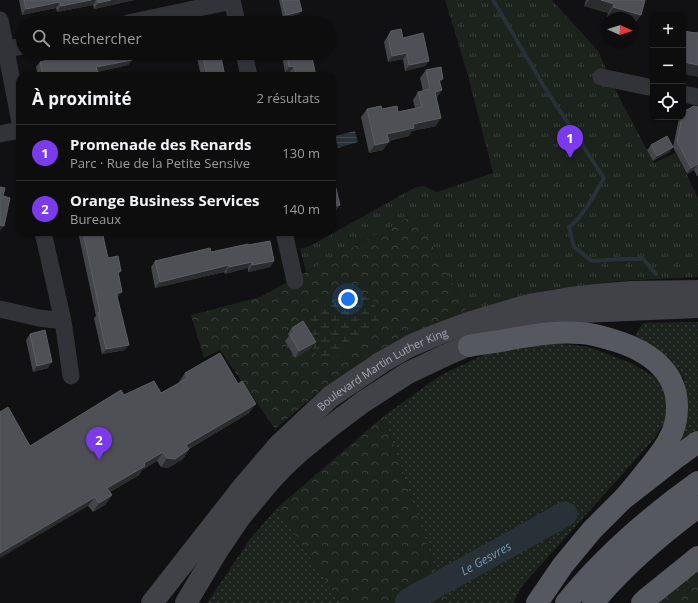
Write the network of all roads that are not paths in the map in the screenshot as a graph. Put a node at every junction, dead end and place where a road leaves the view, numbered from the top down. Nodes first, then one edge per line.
1 (232, 0) edge
2 (160, 16) edge
3 (235, 16) edge
4 (0, 20) edge
5 (16, 47) edge
6 (6, 49) junction
7 (246, 60) edge
8 (248, 72) edge
9 (601, 77) dead end
10 (650, 87) edge
11 (686, 95) edge
12 (698, 97) edge
13 (16, 101) edge
14 (16, 131) edge
15 (0, 134) edge
16 (44, 236) edge
17 (285, 236) edge
18 (295, 281) dead end
19 (698, 291) edge
20 (698, 307) edge
21 (0, 309) edge
22 (62, 321) junction
23 (469, 346) junction
24 (71, 376) dead end
25 (698, 442) edge
26 (698, 482) edge
27 (623, 499) junction
28 (698, 507) edge
29 (698, 557) edge
30 (152, 603) edge
31 (186, 603) edge
32 (537, 603) edge
33 (566, 603) edge
34 (593, 603) edge
35 (642, 603) edge

1 - 2 street
1 - 3 street
4 - 6 street
5 - 6 street
6 - 13 street
7 - 8 street
9 - 10 street
11 - 12 street
14 - 15 street
16 - 22 street
17 - 18 street
19 - 30 main road, Boulevard Martin Luther King
20 - 23 main road, Boulevard Martin Luther King
21 - 22 street
22 - 24 street
23 - 27 highway
23 - 31 main road, Boulevard Martin Luther King
25 - 27 highway
26 - 33 highway
27 - 32 highway
28 - 34 highway
29 - 35 highway

